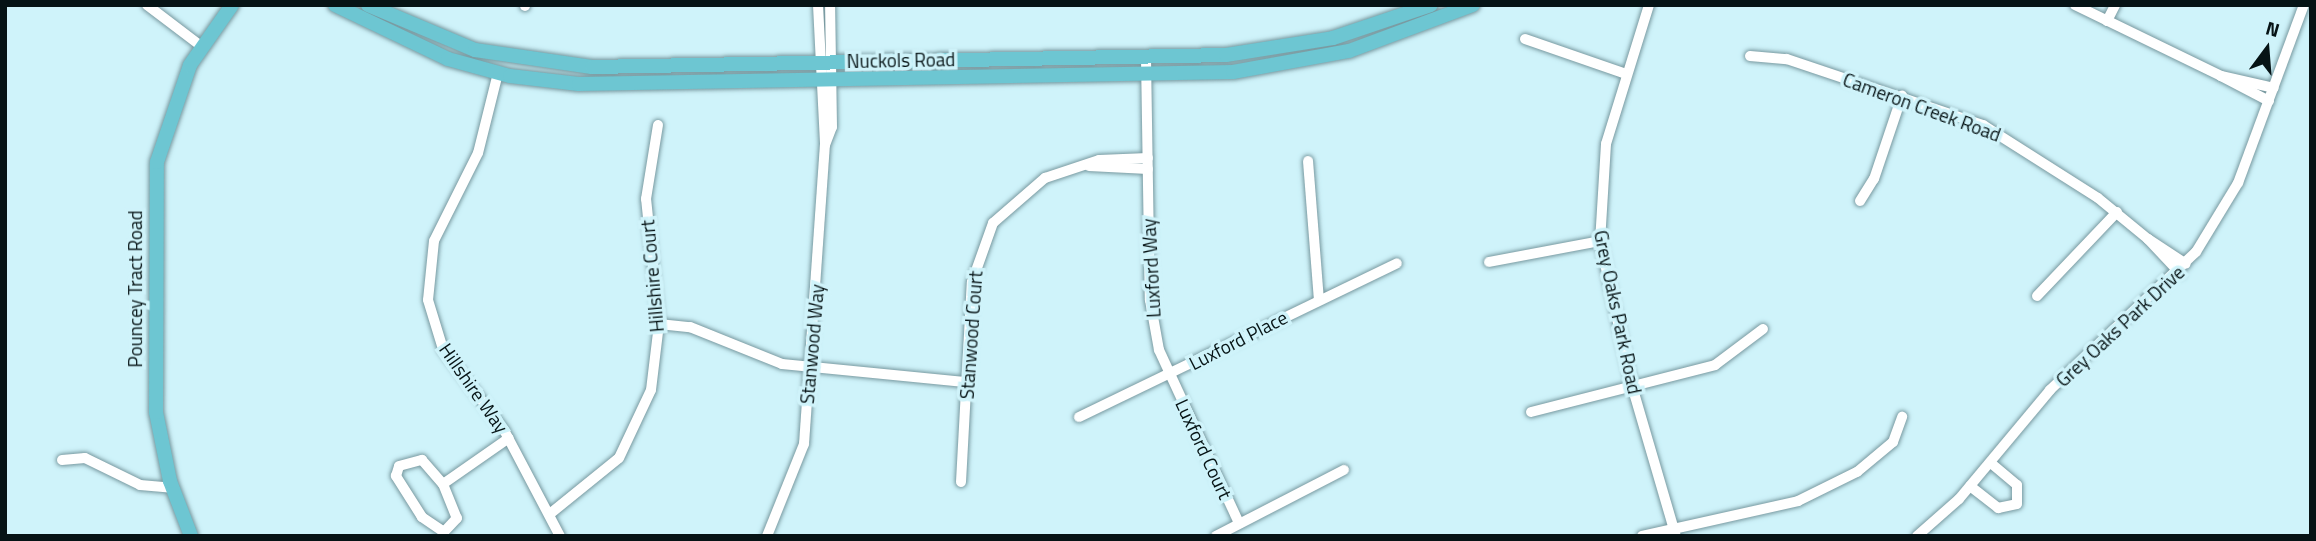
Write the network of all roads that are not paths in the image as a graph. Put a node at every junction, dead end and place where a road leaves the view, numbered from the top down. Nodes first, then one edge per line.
1 (146, 5) edge
2 (232, 5) edge
3 (335, 5) edge
4 (368, 5) edge
5 (818, 5) edge
6 (830, 5) edge
7 (1431, 5) edge
8 (1473, 5) edge
9 (1649, 5) edge
10 (2075, 5) edge
11 (2115, 5) edge
12 (2304, 5) edge
13 (2107, 21) junction
14 (1525, 39) dead end
15 (201, 46) junction
16 (1750, 56) dead end
17 (1146, 58) junction
18 (828, 63) junction
19 (1623, 73) junction
20 (498, 74) junction
21 (1146, 74) junction
22 (2221, 76) junction
23 (827, 81) junction
24 (2274, 88) junction
25 (1902, 96) junction
26 (2269, 101) junction
27 (658, 125) dead end
28 (1308, 161) dead end
29 (1148, 164) junction
30 (1860, 201) dead end
31 (2117, 212) junction
32 (1600, 241) junction
33 (1489, 262) dead end
34 (1397, 263) dead end
35 (2183, 269) junction
36 (2037, 296) dead end
37 (1319, 300) junction
38 (659, 324) junction
39 (1763, 329) dead end
40 (810, 367) junction
41 (1170, 375) junction
42 (967, 382) junction
43 (1632, 386) junction
44 (1531, 412) dead end
45 (1079, 417) dead end
46 (1902, 417) dead end
47 (509, 438) junction
48 (62, 460) dead end
49 (1990, 462) junction
50 (1344, 470) dead end
51 (961, 482) dead end
52 (443, 484) junction
53 (1970, 486) junction
54 (172, 488) junction
55 (551, 513) junction
56 (1239, 523) junction
57 (1675, 532) edge
58 (191, 536) edge
59 (560, 536) edge
60 (767, 536) edge
61 (1216, 536) edge
62 (1642, 536) edge
63 (1917, 536) edge

1 - 15 street
2 - 15 main road, Pouncey Tract Road
3 - 20 main road, Nuckols Road
4 - 18 main road, Nuckols Road
5 - 18 street
6 - 18 street
7 - 17 main road, Nuckols Road
8 - 21 main road, Nuckols Road
9 - 19 street, Grey Oaks Park Road
10 - 13 street
11 - 13 street
12 - 24 street, Grey Oaks Park Drive
13 - 22 street
14 - 19 street
15 - 54 main road, Pouncey Tract Road
16 - 25 street, Cameron Creek Road
17 - 18 main road, Nuckols Road
17 - 21 street, Luxford Way
18 - 23 street, Stanwood Way
19 - 32 street, Grey Oaks Park Road
20 - 23 main road, Nuckols Road
20 - 47 street, Hillshire Way
21 - 23 main road, Nuckols Road
21 - 29 street, Luxford Way
22 - 24 street
22 - 26 street
23 - 40 street, Stanwood Way
24 - 26 street, Grey Oaks Park Drive
25 - 30 street
25 - 31 street, Cameron Creek Road
26 - 35 street, Grey Oaks Park Drive
27 - 38 street, Hillshire Court
28 - 37 street
29 - 41 street, Luxford Way
29 - 42 street, Stanwood Court
31 - 35 street, Cameron Creek Road
31 - 36 street
32 - 33 street
32 - 43 street, Grey Oaks Park Road
34 - 37 street, Luxford Place
35 - 49 street, Grey Oaks Park Drive
37 - 41 street, Luxford Place
38 - 40 street
38 - 55 street, Hillshire Court
39 - 43 street
40 - 42 street
40 - 60 street, Stanwood Way
41 - 45 street, Luxford Place
41 - 56 street, Luxford Court
42 - 51 street, Stanwood Court
43 - 44 street
43 - 57 street, Grey Oaks Park Road
46 - 57 street
47 - 52 street
47 - 55 street, Hillshire Way
48 - 54 street
49 - 53 street, Grey Oaks Park Drive
49 - 53 street
50 - 56 street
52 - 52 street
53 - 63 street, Grey Oaks Park Drive
54 - 58 main road, Pouncey Tract Road
55 - 59 street, Hillshire Way
56 - 61 street
57 - 62 street

